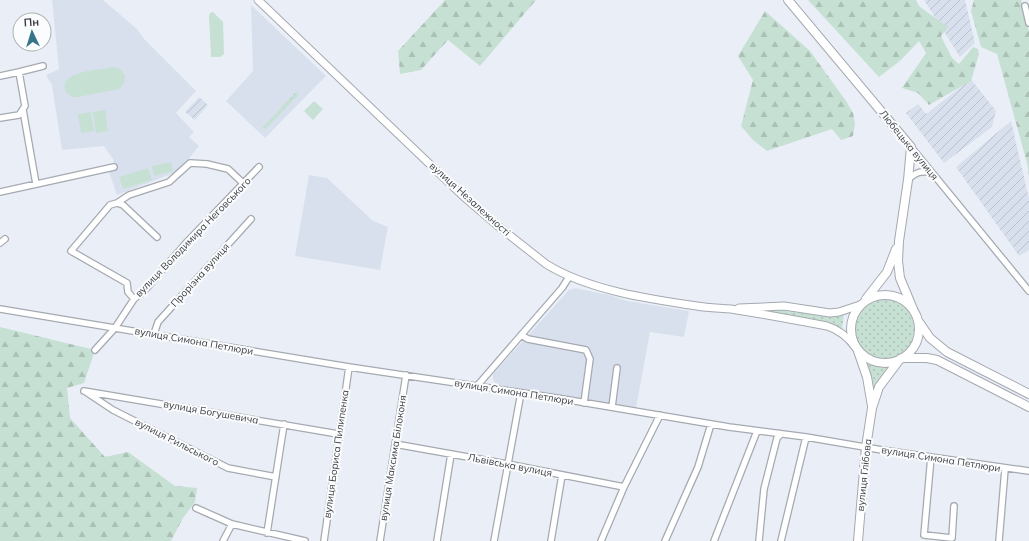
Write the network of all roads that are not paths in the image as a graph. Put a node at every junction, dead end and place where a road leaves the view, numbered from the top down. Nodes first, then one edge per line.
1 (258, 0) edge
2 (788, 0) edge
3 (1025, 6) dead end
4 (1029, 23) edge
5 (43, 66) dead end
6 (20, 72) junction
7 (0, 76) edge
8 (23, 110) junction
9 (0, 118) edge
10 (911, 147) junction
11 (114, 167) dead end
12 (259, 167) dead end
13 (932, 173) junction
14 (908, 180) junction
15 (243, 183) junction
16 (36, 184) junction
17 (0, 192) edge
18 (117, 203) junction
19 (251, 219) dead end
20 (157, 237) dead end
21 (5, 239) dead end
22 (899, 241) junction
23 (0, 243) edge
24 (569, 277) junction
25 (1029, 291) edge
26 (134, 299) junction
27 (861, 304) junction
28 (0, 309) edge
29 (729, 309) junction
30 (913, 309) junction
31 (918, 320) junction
32 (115, 328) junction
33 (154, 334) junction
34 (521, 336) junction
35 (857, 349) junction
36 (95, 350) dead end
37 (901, 359) junction
38 (348, 367) junction
39 (617, 368) dead end
40 (406, 375) junction
41 (477, 386) junction
42 (84, 390) joint
43 (522, 393) junction
44 (1029, 394) edge
45 (584, 402) junction
46 (612, 407) junction
47 (1029, 407) edge
48 (872, 408) junction
49 (660, 415) junction
50 (284, 424) junction
51 (712, 424) junction
52 (757, 431) junction
53 (338, 434) junction
54 (781, 434) junction
55 (806, 437) junction
56 (395, 444) junction
57 (866, 447) junction
58 (451, 454) junction
59 (931, 457) junction
60 (507, 464) junction
61 (1006, 469) junction
62 (1029, 471) edge
63 (562, 475) junction
64 (276, 477) junction
65 (624, 487) junction
66 (954, 506) dead end
67 (196, 508) dead end
68 (232, 524) junction
69 (267, 533) junction
70 (223, 541) edge
71 (305, 541) edge
72 (324, 541) edge
73 (380, 541) edge
74 (437, 541) edge
75 (494, 541) edge
76 (551, 541) edge
77 (601, 541) edge
78 (665, 541) edge
79 (714, 541) edge
80 (760, 541) edge
81 (781, 541) edge
82 (858, 541) edge
83 (999, 541) edge

1 - 24 street, вулиця Незалежності
2 - 10 main road, Любецька вулиця
3 - 4 street
5 - 6 street
6 - 7 street
6 - 8 street
8 - 9 street
8 - 16 street
10 - 13 street, Любецька вулиця
10 - 14 main road
11 - 16 street
12 - 15 street, вулиця Володимира Неговського
13 - 14 street
13 - 25 street, Любецька вулиця
14 - 22 main road
15 - 18 street
15 - 26 street, вулиця Володимира Неговського
16 - 17 street
18 - 20 street
18 - 26 street
19 - 33 street, Прорізна вулиця
21 - 23 street
22 - 27 main road
22 - 30 main road
24 - 29 street, вулиця Незалежності
24 - 34 street
26 - 32 street, вулиця Володимира Неговського
27 - 29 street, вулиця Незалежності
27 - 30 main road, вулиця Незалежності
27 - 35 main road
28 - 32 street, вулиця Симона Петлюри
29 - 35 street, вулиця Незалежності
30 - 31 main road, вулиця Незалежності
31 - 37 main road, вулиця Незалежності
31 - 44 main road, вулиця Незалежності
32 - 33 street, вулиця Симона Петлюри
32 - 36 street, вулиця Володимира Неговського
33 - 38 street, вулиця Симона Петлюри
34 - 41 street
34 - 45 street
35 - 37 main road, вулиця Незалежності
35 - 48 main road, вулиця Глібова
37 - 47 main road, вулиця Незалежності
37 - 48 main road, вулиця Глібова
38 - 40 street, вулиця Симона Петлюри
38 - 53 street, вулиця Бориса Пилипенка
39 - 46 street
40 - 41 street, вулиця Симона Петлюри
40 - 56 street, вулиця Максима Білоконя
41 - 43 street, вулиця Симона Петлюри
42 - 50 street, вулиця Богушевича
42 - 64 street, вулиця Рильського
43 - 45 street, вулиця Симона Петлюри
43 - 60 street
45 - 46 street, вулиця Симона Петлюри
46 - 49 street, вулиця Симона Петлюри
48 - 57 main road, вулиця Глібова
49 - 51 street, вулиця Симона Петлюри
49 - 65 street
50 - 53 street, вулиця Богушевича
50 - 64 street
51 - 52 street, вулиця Симона Петлюри
51 - 78 street
52 - 54 street, вулиця Симона Петлюри
52 - 79 street
53 - 72 street, вулиця Бориса Пилипенка
54 - 55 street, вулиця Симона Петлюри
54 - 80 street
55 - 57 street, вулиця Симона Петлюри
55 - 81 street
56 - 58 street, Львівська вулиця
56 - 73 street, вулиця Максима Білоконя
57 - 59 street, вулиця Симона Петлюри
57 - 82 main road, вулиця Глібова
58 - 60 street, Львівська вулиця
58 - 74 street
59 - 61 street, вулиця Симона Петлюри
59 - 66 street
60 - 63 street, Львівська вулиця
60 - 75 street
61 - 62 street, вулиця Симона Петлюри
61 - 83 street
63 - 65 street, Львівська вулиця
63 - 76 street
64 - 69 street
65 - 77 street
67 - 68 street
68 - 69 street
68 - 70 street
69 - 71 street

